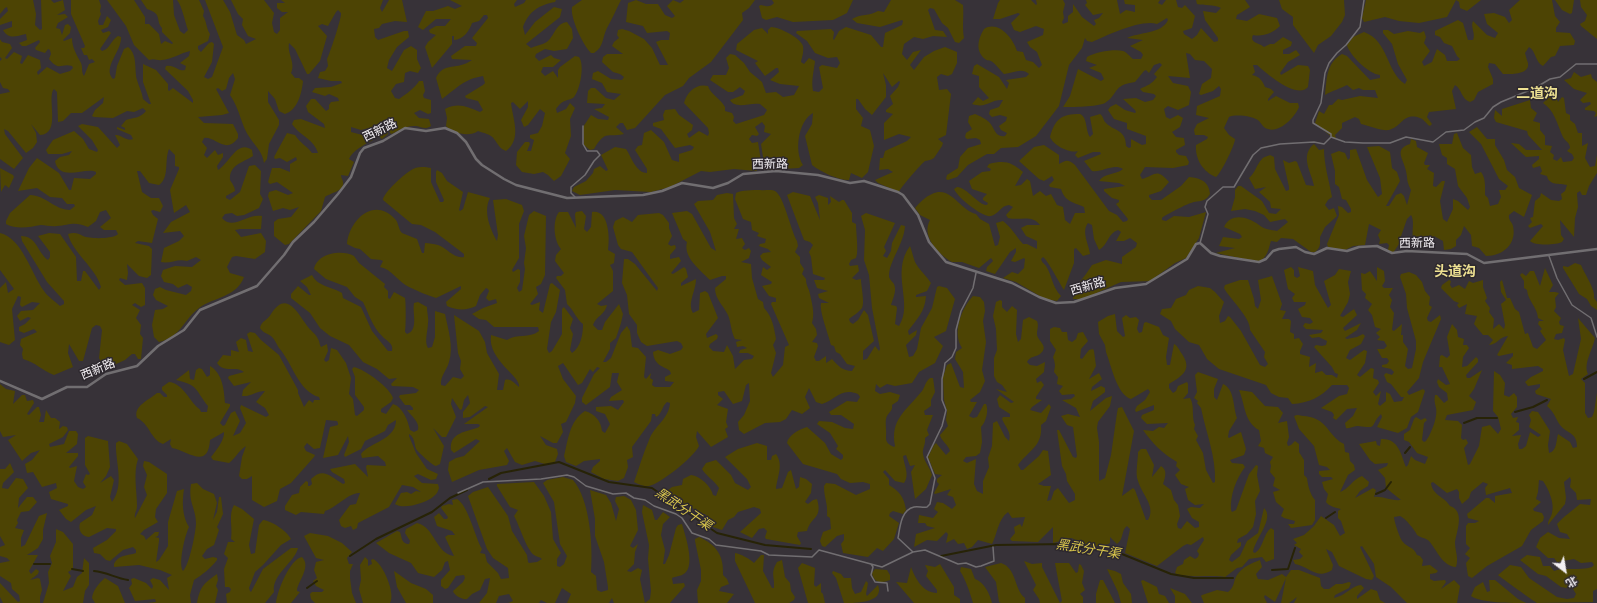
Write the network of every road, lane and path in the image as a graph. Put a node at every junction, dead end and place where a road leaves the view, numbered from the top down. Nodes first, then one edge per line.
1 (1364, 0) edge
2 (1597, 64) edge
3 (583, 126) dead end
4 (1332, 137) junction
5 (575, 197) junction
6 (1200, 243) junction
7 (1597, 249) edge
8 (1549, 256) junction
9 (976, 271) junction
10 (1597, 337) edge
11 (0, 381) edge
12 (458, 493) dead end
13 (993, 547) dead end
14 (913, 552) junction
15 (870, 562) junction
16 (877, 565) junction
17 (873, 568) junction
18 (888, 591) dead end

1 - 4 street
2 - 4 street
3 - 5 street
4 - 6 street
5 - 9 street, 西新路
5 - 11 street, 西新路
6 - 8 street, 西新路
6 - 9 street, 西新路
7 - 8 street, 西新路
8 - 10 street
9 - 14 street
12 - 15 street
13 - 14 street
14 - 16 street
15 - 16 street
15 - 17 street
16 - 17 street
17 - 18 street

